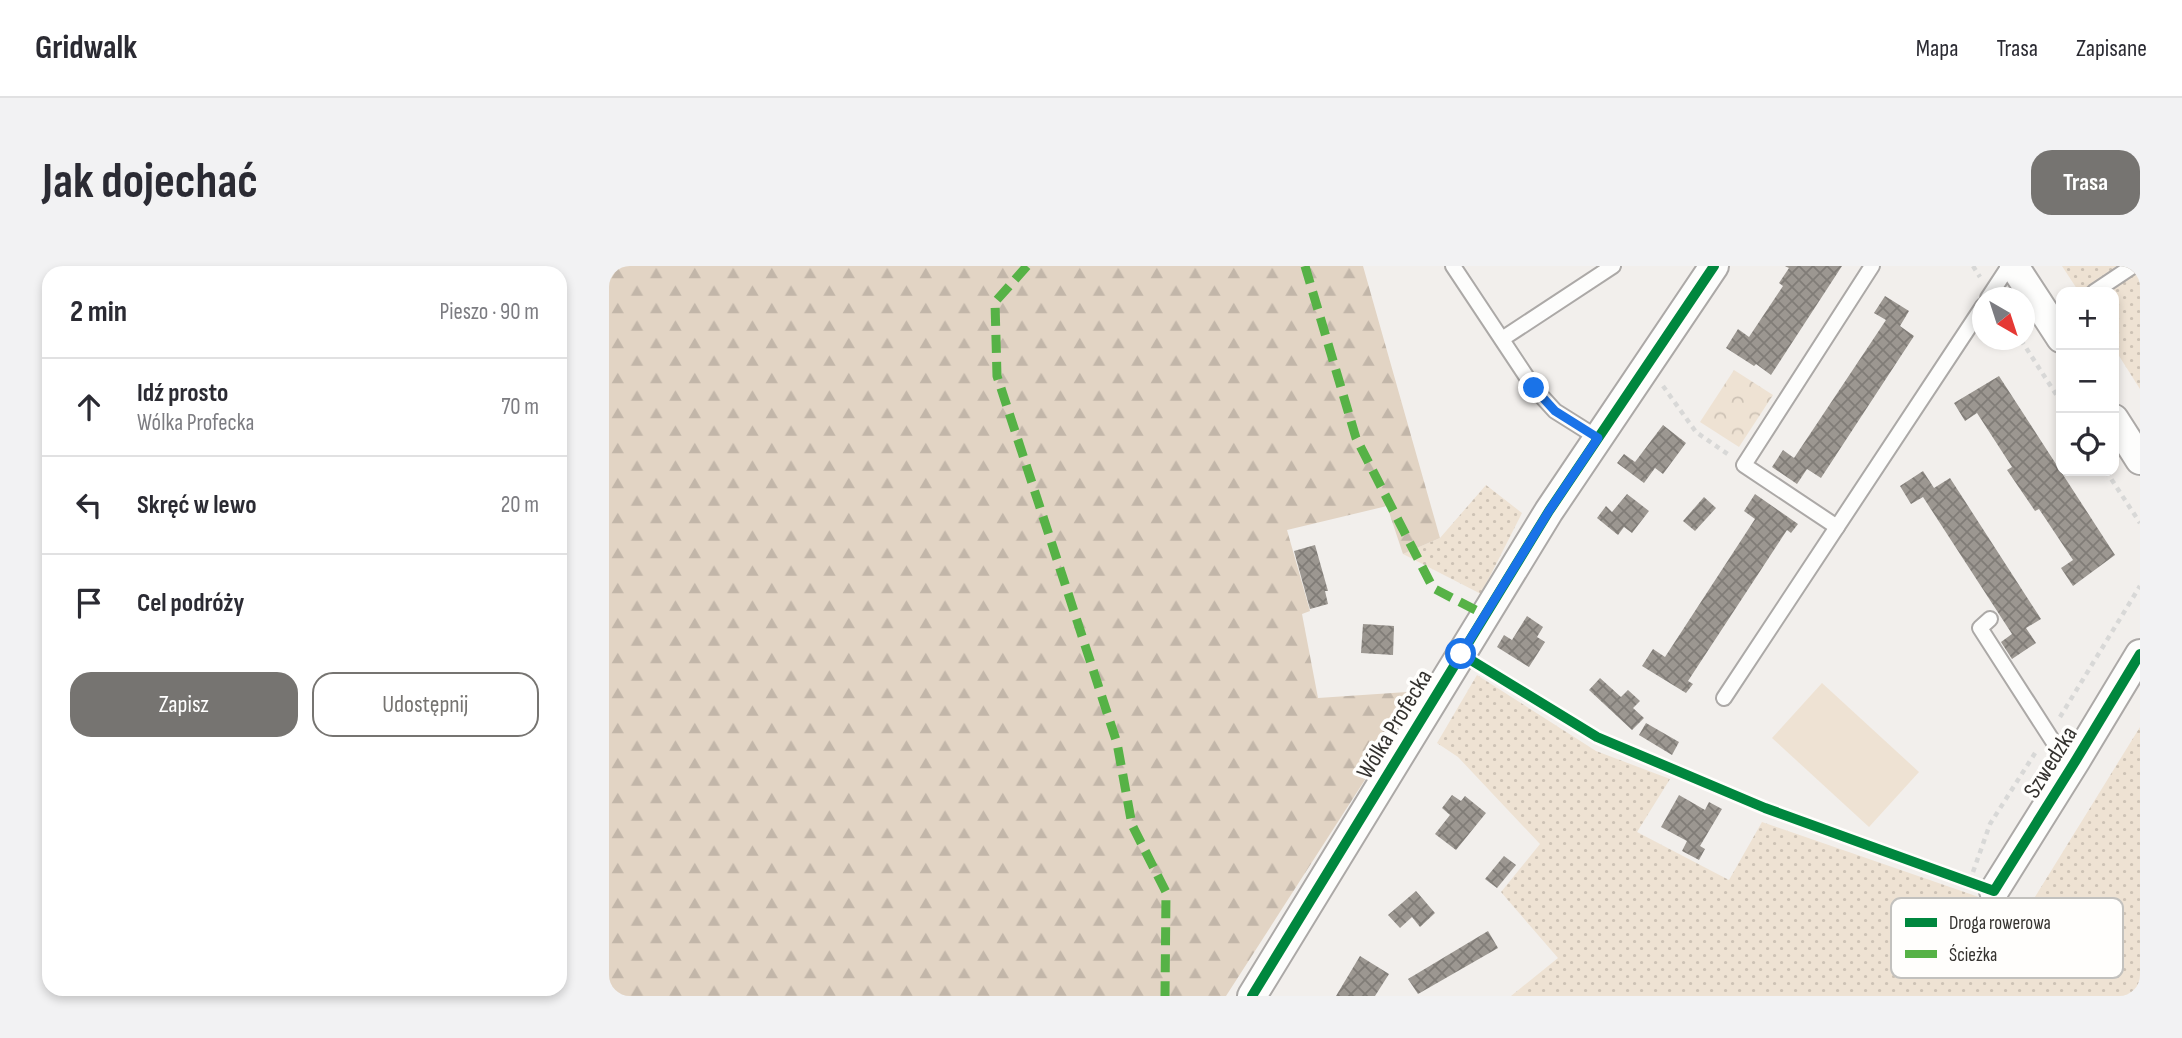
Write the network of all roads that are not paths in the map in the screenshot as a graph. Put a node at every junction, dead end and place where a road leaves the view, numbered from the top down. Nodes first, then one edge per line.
1 (1454, 266) edge
2 (1613, 266) edge
3 (1714, 266) edge
4 (1872, 266) edge
5 (2012, 266) edge
6 (2133, 266) edge
7 (1996, 287) edge
8 (2102, 287) edge
9 (2056, 321) edge
10 (1972, 323) edge
11 (1502, 339) junction
12 (2119, 427) edge
13 (1598, 438) junction
14 (2140, 460) edge
15 (1837, 527) junction
16 (1990, 619) dead end
17 (2140, 654) edge
18 (1724, 698) dead end
19 (2076, 760) junction
20 (1994, 891) dead end
21 (1260, 991) edge

1 - 11 lane
2 - 11 lane
3 - 13 street, Wólka Profecka
4 - 15 lane
5 - 7 lane
5 - 9 street
6 - 8 lane
10 - 15 lane
11 - 13 lane
12 - 14 street
13 - 21 street, Wólka Profecka
15 - 18 lane
16 - 19 lane
17 - 19 street, Szwedzka
19 - 20 street, Szwedzka

